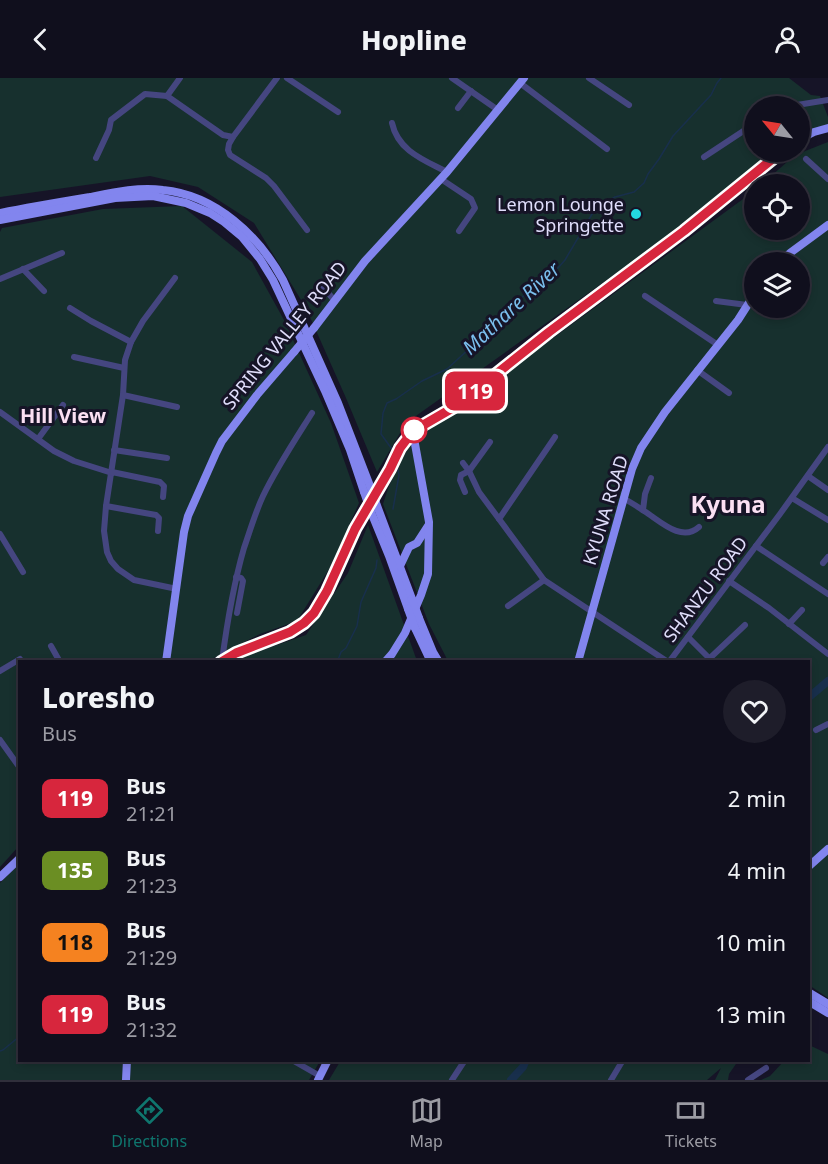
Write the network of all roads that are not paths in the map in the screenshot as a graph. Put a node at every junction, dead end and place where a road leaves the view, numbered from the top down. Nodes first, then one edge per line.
1 (180, 78) edge
2 (278, 78) edge
3 (287, 78) edge
4 (452, 78) edge
5 (589, 78) edge
6 (522, 81) edge
7 (471, 91) junction
8 (167, 96) junction
9 (828, 100) edge
10 (810, 103) edge
11 (629, 105) dead end
12 (458, 108) dead end
13 (498, 110) junction
14 (338, 112) dead end
15 (392, 123) dead end
16 (828, 128) edge
17 (744, 131) edge
18 (810, 134) edge
19 (233, 137) junction
20 (607, 149) dead end
21 (704, 157) dead end
22 (96, 158) dead end
23 (770, 162) edge
24 (809, 162) edge
25 (444, 175) junction
26 (828, 179) edge
27 (0, 213) edge
28 (0, 220) edge
29 (828, 225) edge
30 (307, 230) dead end
31 (459, 231) dead end
32 (791, 252) edge
33 (62, 253) dead end
34 (23, 269) junction
35 (175, 278) dead end
36 (0, 279) edge
37 (323, 287) dead end
38 (44, 291) dead end
39 (645, 296) dead end
40 (335, 301) junction
41 (716, 301) dead end
42 (744, 305) edge
43 (70, 308) dead end
44 (744, 310) edge
45 (131, 342) junction
46 (718, 345) junction
47 (74, 357) dead end
48 (124, 368) junction
49 (697, 370) junction
50 (729, 393) dead end
51 (123, 395) junction
52 (63, 405) dead end
53 (177, 407) dead end
54 (0, 412) edge
55 (312, 413) dead end
56 (410, 434) junction
57 (555, 437) dead end
58 (38, 439) junction
59 (490, 442) dead end
60 (828, 447) edge
61 (114, 450) junction
62 (167, 458) dead end
63 (463, 464) dead end
64 (469, 471) junction
65 (112, 473) junction
66 (808, 476) junction
67 (651, 478) dead end
68 (367, 489) junction
69 (828, 490) edge
70 (465, 492) dead end
71 (163, 497) dead end
72 (623, 498) junction
73 (792, 498) junction
74 (106, 506) junction
75 (644, 510) junction
76 (499, 519) junction
77 (828, 520) edge
78 (428, 525) junction
79 (699, 527) dead end
80 (158, 531) dead end
81 (0, 534) edge
82 (389, 536) junction
83 (413, 545) junction
84 (756, 546) junction
85 (429, 551) junction
86 (828, 556) edge
87 (823, 563) dead end
88 (400, 566) junction
89 (23, 572) dead end
90 (236, 577) junction
91 (544, 580) junction
92 (729, 581) junction
93 (177, 589) junction
94 (828, 594) edge
95 (508, 606) dead end
96 (802, 610) dead end
97 (592, 612) junction
98 (237, 613) dead end
99 (745, 624) dead end
100 (789, 624) junction
101 (688, 637) junction
102 (51, 646) dead end
103 (828, 654) edge
104 (18, 660) edge
105 (59, 660) edge
106 (166, 660) edge
107 (222, 660) edge
108 (224, 660) edge
109 (387, 660) edge
110 (430, 660) edge
111 (438, 660) edge
112 (579, 660) edge
113 (666, 660) edge
114 (671, 660) edge
115 (712, 660) edge
116 (0, 671) edge
117 (828, 724) edge
118 (816, 730) dead end
119 (0, 740) edge
120 (18, 765) edge
121 (828, 849) edge
122 (18, 860) edge
123 (810, 865) edge
124 (0, 877) edge
125 (810, 993) edge
126 (810, 1002) edge
127 (828, 1004) edge
128 (828, 1013) edge
129 (127, 1062) edge
130 (295, 1062) edge
131 (327, 1062) edge
132 (464, 1062) edge
133 (622, 1062) edge
134 (766, 1068) dead end
135 (319, 1078) edge
136 (126, 1080) edge
137 (452, 1080) edge
138 (611, 1080) edge
139 (748, 1080) edge

1 - 8 street
2 - 19 street
3 - 14 street
4 - 7 street
5 - 11 street
6 - 13 main road, SPRING VALLEY ROAD
6 - 20 street
7 - 12 street
7 - 13 street
8 - 19 street
8 - 22 street
9 - 10 street
13 - 25 main road, SPRING VALLEY ROAD
15 - 25 street
16 - 18 main road
17 - 21 street
19 - 30 street
23 - 56 main road
24 - 26 street
25 - 31 street
25 - 40 main road, SPRING VALLEY ROAD
27 - 68 main road
28 - 68 main road
29 - 32 main road
33 - 34 street
34 - 36 street
34 - 38 street
35 - 45 street
37 - 40 street
39 - 46 street
40 - 93 main road, SPRING VALLEY ROAD, bridge
41 - 42 street
43 - 45 street
44 - 46 main road, KYUNA ROAD
45 - 48 street
46 - 49 main road, KYUNA ROAD
47 - 48 street
48 - 51 street
49 - 50 street
49 - 72 main road, KYUNA ROAD
51 - 53 street
51 - 61 street
52 - 58 street
54 - 58 street
55 - 90 street
56 - 78 main road
56 - 108 main road
57 - 76 street
58 - 65 street
59 - 64 street
60 - 66 street, SHANZU ROAD
61 - 62 street
61 - 65 street
63 - 64 street, SHANZU ROAD
64 - 70 street
64 - 76 street, SHANZU ROAD
65 - 71 street
65 - 74 street
66 - 69 street
66 - 73 street, SHANZU ROAD
67 - 75 street
68 - 82 main road, bridge
68 - 110 main road, bridge
72 - 75 street
72 - 97 main road, KYUNA ROAD
73 - 77 street
73 - 84 street, SHANZU ROAD
74 - 80 street
74 - 93 street
75 - 79 street
76 - 91 street, SHANZU ROAD
78 - 83 main road
78 - 85 main road
81 - 89 street
82 - 83 main road
82 - 88 main road
83 - 85 main road
83 - 88 main road
84 - 92 street, SHANZU ROAD
84 - 94 street
85 - 109 main road
86 - 87 street
88 - 111 main road, bridge
90 - 98 street
90 - 107 street
91 - 95 street
91 - 97 street, SHANZU ROAD
92 - 100 street
92 - 101 street, SHANZU ROAD
93 - 106 main road, SPRING VALLEY ROAD
96 - 100 street
97 - 112 main road, KYUNA ROAD
97 - 113 street, SHANZU ROAD
99 - 115 street
100 - 103 street
101 - 114 street, SHANZU ROAD
101 - 115 street
102 - 105 street
104 - 116 street
117 - 118 street
119 - 120 street
121 - 123 main road
122 - 124 main road
125 - 127 main road
126 - 128 main road
129 - 136 main road
130 - 135 street
131 - 135 main road
132 - 137 street
133 - 138 street
134 - 139 street

